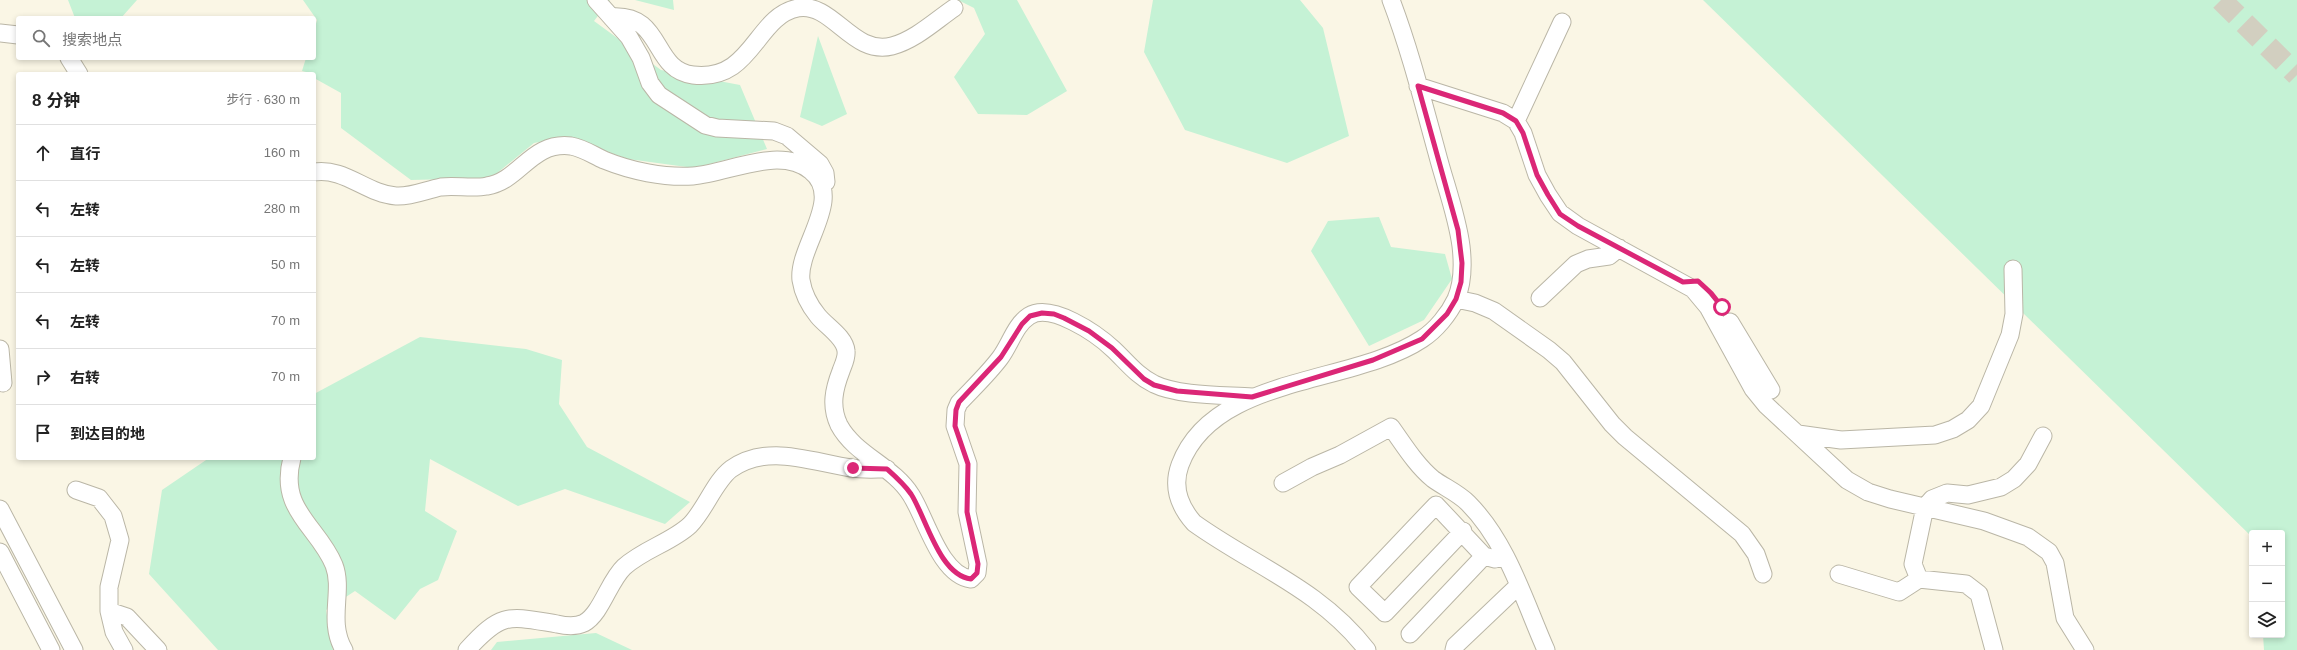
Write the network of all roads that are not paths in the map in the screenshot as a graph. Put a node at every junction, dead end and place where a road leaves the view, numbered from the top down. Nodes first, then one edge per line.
1 (596, 0) edge
2 (1391, 0) edge
3 (954, 8) dead end
4 (611, 16) junction
5 (1562, 22) dead end
6 (0, 33) edge
7 (16, 35) edge
8 (70, 60) edge
9 (78, 72) edge
10 (1418, 86) junction
11 (1516, 121) junction
12 (316, 172) edge
13 (823, 190) junction
14 (1619, 248) junction
15 (2013, 269) dead end
16 (1683, 282) junction
17 (1540, 298) dead end
18 (1456, 299) junction
19 (0, 349) edge
20 (3, 383) dead end
21 (1771, 390) dead end
22 (1252, 397) junction
23 (1798, 434) junction
24 (2043, 436) dead end
25 (292, 460) edge
26 (887, 469) junction
27 (1283, 482) dead end
28 (76, 490) dead end
29 (1925, 507) junction
30 (0, 509) edge
31 (1463, 531) junction
32 (0, 552) edge
33 (1484, 556) junction
34 (1505, 556) junction
35 (1763, 574) dead end
36 (1839, 574) dead end
37 (1918, 579) junction
38 (1518, 586) junction
39 (108, 611) junction
40 (1410, 634) dead end
41 (52, 650) edge
42 (74, 650) edge
43 (124, 650) edge
44 (158, 650) edge
45 (344, 650) edge
46 (467, 650) edge
47 (1367, 650) edge
48 (1454, 650) edge
49 (1546, 650) edge
50 (1994, 650) edge
51 (2085, 650) edge

1 - 4 street
2 - 10 street
3 - 4 street
4 - 13 street
5 - 11 street
6 - 7 street
8 - 9 street
10 - 11 street
10 - 18 street
11 - 14 street
12 - 13 street
13 - 26 street
14 - 16 street
14 - 17 street
15 - 23 street
16 - 21 street
16 - 23 street
18 - 22 street
18 - 35 street
19 - 20 street
22 - 26 street
22 - 47 street
23 - 29 street
24 - 29 street
25 - 45 street
26 - 46 street
27 - 34 street
28 - 39 street
29 - 37 street
29 - 51 street
30 - 42 street
31 - 31 street
31 - 33 street
32 - 41 street
33 - 34 street
33 - 40 street
34 - 38 street
36 - 37 street
37 - 50 street
38 - 48 street
38 - 49 street
39 - 43 street
39 - 44 street

